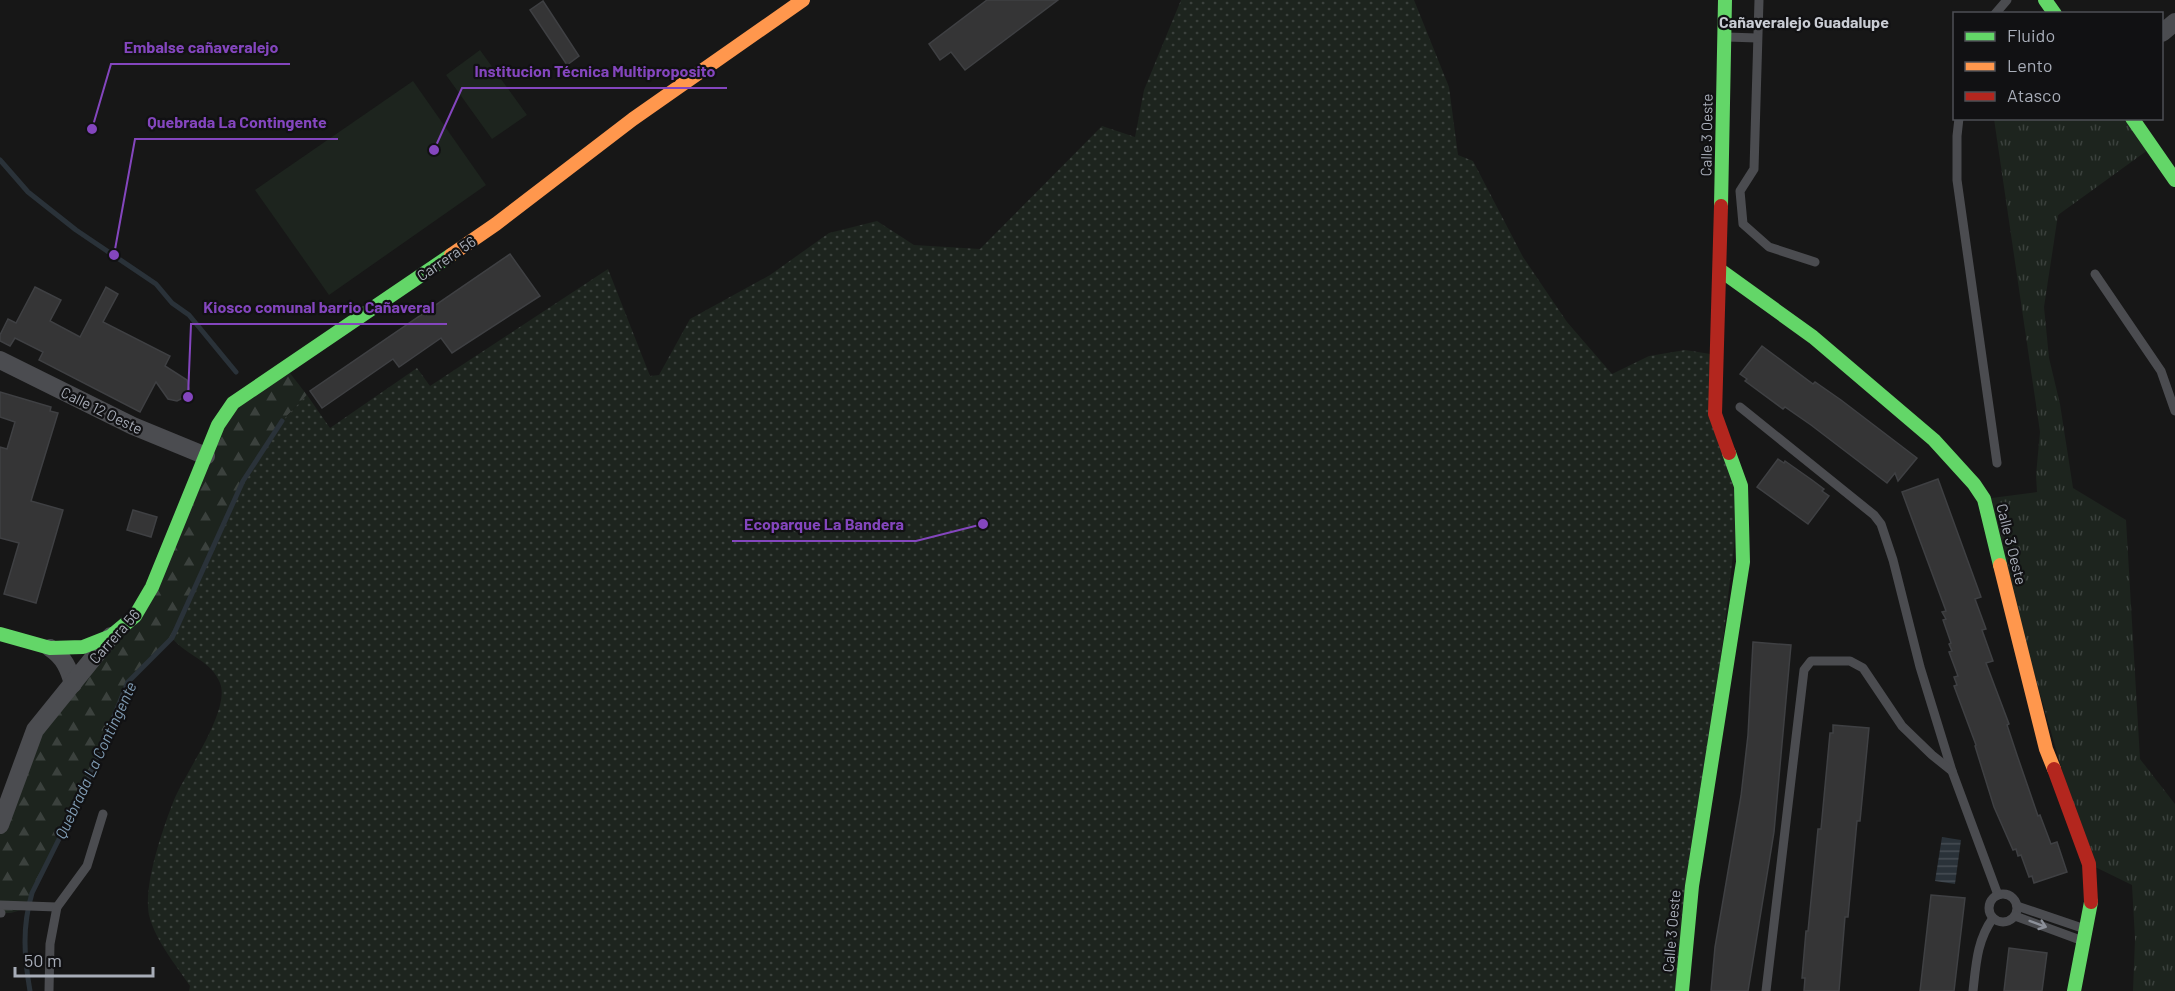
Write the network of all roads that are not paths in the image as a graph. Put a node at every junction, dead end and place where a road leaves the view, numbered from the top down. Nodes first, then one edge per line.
1 (803, 0) edge
2 (1725, 0) edge
3 (1759, 0) edge
4 (2007, 0) edge
5 (1997, 12) edge
6 (2175, 22) edge
7 (2163, 32) edge
8 (1724, 37) junction
9 (1757, 38) junction
10 (1959, 120) edge
11 (2133, 120) edge
12 (2175, 180) edge
13 (1815, 262) dead end
14 (1720, 270) junction
15 (2095, 274) dead end
16 (0, 360) edge
17 (1740, 407) dead end
18 (2175, 411) edge
19 (206, 456) junction
20 (1997, 463) dead end
21 (0, 634) edge
22 (111, 636) junction
23 (50, 648) junction
24 (73, 684) junction
25 (1952, 771) junction
26 (103, 814) dead end
27 (0, 825) edge
28 (1998, 895) junction
29 (57, 907) junction
30 (0, 910) edge
31 (2016, 911) junction
32 (1993, 918) junction
33 (2086, 936) junction
34 (49, 991) edge
35 (1682, 991) edge
36 (1766, 991) edge
37 (1973, 991) edge
38 (2074, 991) edge

1 - 19 street, Carrera 56
2 - 8 street, Calle 3 Oeste
3 - 9 lane
4 - 5 lane
6 - 7 street
8 - 9 lane
8 - 14 street, Calle 3 Oeste
9 - 13 lane
10 - 20 lane
11 - 12 street
14 - 33 street, Calle 3 Oeste
14 - 35 street, Calle 3 Oeste
15 - 18 lane
16 - 19 street, Calle 12 Oeste
17 - 25 lane
19 - 22 street, Carrera 56
21 - 23 street
22 - 23 street
22 - 24 street, Carrera 56
23 - 24 street, Carrera 56
24 - 27 street, Carrera 56
25 - 28 lane
25 - 36 lane
26 - 29 lane
28 - 31 lane
28 - 32 lane
29 - 30 lane
29 - 34 lane
31 - 32 lane
31 - 33 lane
32 - 37 lane
33 - 38 street, Calle 3 Oeste

